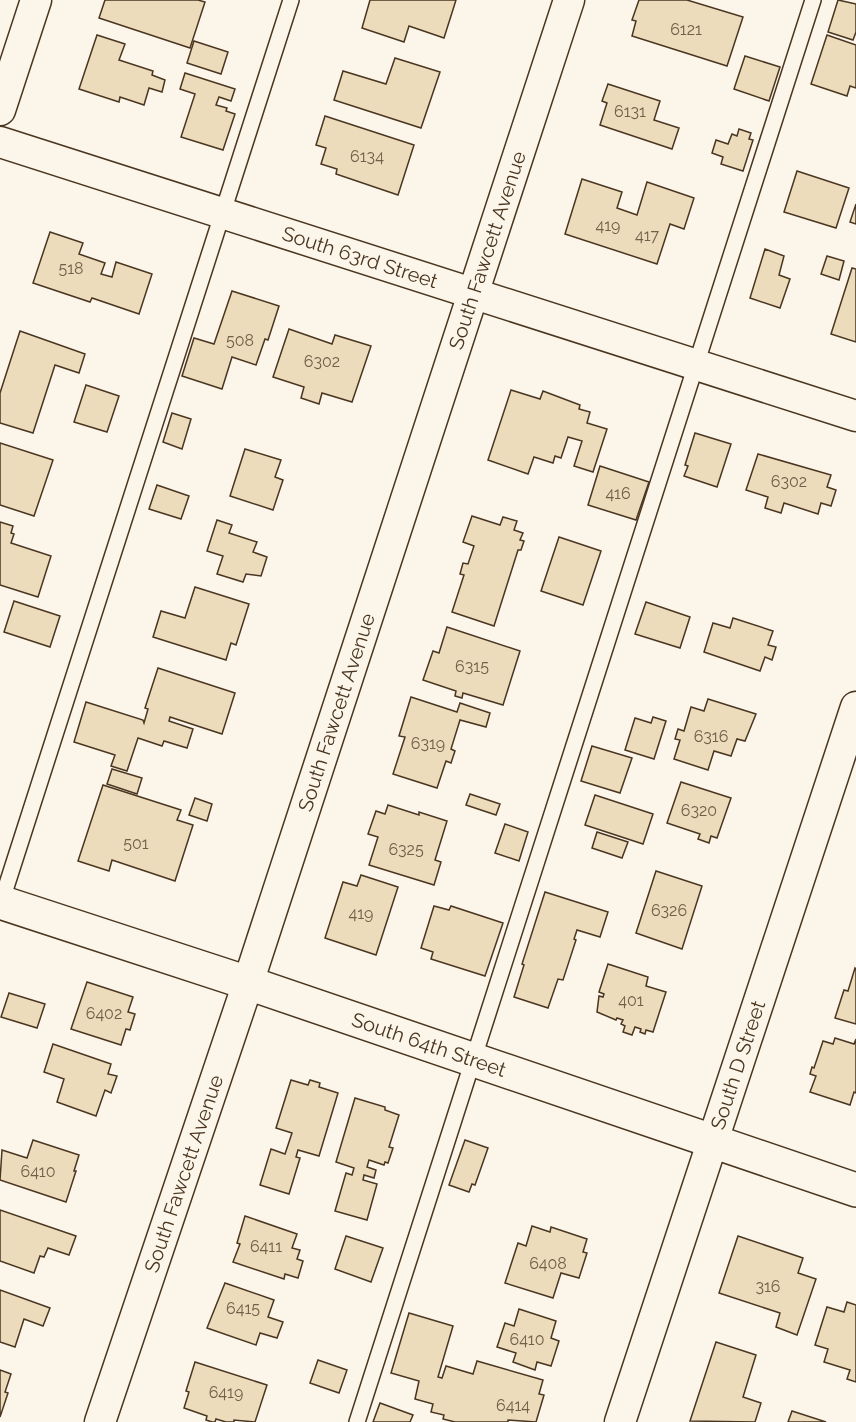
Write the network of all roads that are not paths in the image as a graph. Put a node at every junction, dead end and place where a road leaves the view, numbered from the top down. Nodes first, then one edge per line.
1 (36, 0) edge
2 (291, 0) edge
3 (569, 0) edge
4 (813, 0) edge
5 (0, 110) edge
6 (0, 142) edge
7 (222, 213) junction
8 (473, 294) junction
9 (696, 365) junction
10 (856, 416) edge
11 (856, 707) edge
12 (0, 904) edge
13 (248, 983) junction
14 (473, 1060) junction
15 (713, 1142) junction
16 (856, 1190) edge
17 (100, 1422) edge
18 (357, 1422) edge
19 (620, 1422) edge

1 - 5 street
2 - 7 lane
3 - 8 street, South Fawcett Avenue
4 - 9 lane
6 - 7 street, South 63rd Street
7 - 8 street, South 63rd Street
7 - 12 lane
8 - 9 street, South 63rd Street
8 - 13 street, South Fawcett Avenue
9 - 10 street, South 63rd Street
9 - 14 lane
11 - 15 street, South D Street
12 - 13 street, South 64th Street
13 - 14 street, South 64th Street
13 - 17 street, South Fawcett Avenue
14 - 15 street, South 64th Street
14 - 18 lane
15 - 16 street, South 64th Street
15 - 19 street, South D Street

